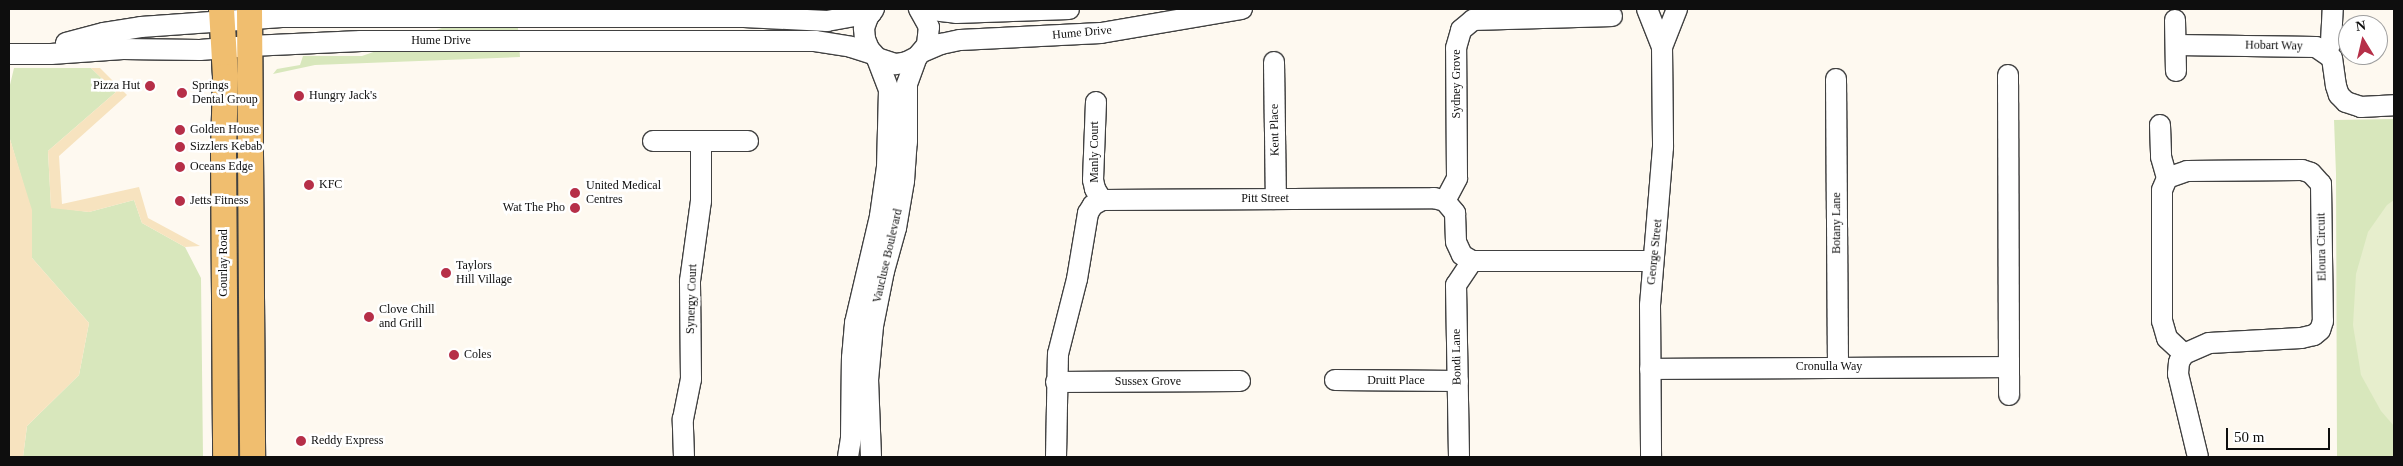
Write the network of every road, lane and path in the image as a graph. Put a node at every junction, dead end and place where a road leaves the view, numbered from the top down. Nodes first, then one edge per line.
1 (919, 9) edge
2 (924, 9) edge
3 (1069, 9) edge
4 (1242, 9) edge
5 (1647, 9) edge
6 (1677, 9) edge
7 (2333, 9) edge
8 (872, 11) edge
9 (249, 13) edge
10 (221, 15) edge
11 (1612, 16) dead end
12 (2175, 20) dead end
13 (9, 44) edge
14 (2176, 45) junction
15 (250, 46) junction
16 (1662, 47) junction
17 (224, 48) junction
18 (2327, 52) junction
19 (9, 54) edge
20 (920, 55) junction
21 (875, 56) junction
22 (1274, 62) dead end
23 (2176, 71) dead end
24 (2008, 74) dead end
25 (1836, 79) dead end
26 (1096, 102) dead end
27 (2394, 106) edge
28 (2160, 125) dead end
29 (653, 141) dead end
30 (701, 141) junction
31 (748, 141) dead end
32 (2167, 178) junction
33 (1276, 199) junction
34 (1102, 200) junction
35 (1445, 202) junction
36 (1472, 261) junction
37 (1652, 261) junction
38 (2184, 354) junction
39 (1838, 366) junction
40 (2009, 367) junction
41 (1650, 369) junction
42 (1334, 380) dead end
43 (1240, 381) dead end
44 (1458, 381) junction
45 (1056, 382) junction
46 (2009, 395) dead end
47 (225, 457) edge
48 (252, 457) edge
49 (684, 457) edge
50 (848, 457) edge
51 (871, 457) edge
52 (1056, 457) edge
53 (1459, 457) edge
54 (1651, 457) edge
55 (2198, 457) edge

1 - 20 street, Vaucluse Boulevard
2 - 3 street, Hume Drive
4 - 20 street, Hume Drive
5 - 16 street, George Street
6 - 16 street, George Street
7 - 18 street
8 - 9 street, Hume Drive
8 - 21 street, Vaucluse Boulevard
9 - 10 street, Hume Drive
9 - 15 main road
10 - 13 street, Hume Drive
10 - 17 main road, Gourlay Road
11 - 35 street, Sydney Grove
12 - 14 street
14 - 18 street, Hobart Way
14 - 23 street
15 - 17 street, Hume Drive
15 - 21 street, Hume Drive
15 - 48 main road
16 - 37 street, George Street
17 - 19 street, Hume Drive
17 - 47 main road, Gourlay Road
18 - 27 street
20 - 21 street, Hume Drive
20 - 51 street, Vaucluse Boulevard
21 - 50 street, Vaucluse Boulevard
22 - 33 street, Kent Place
24 - 40 street
25 - 39 street, Botany Lane
26 - 34 street, Manly Court
28 - 32 street
29 - 30 street
30 - 31 street
30 - 49 street, Synergy Court
32 - 38 street
32 - 38 street, Eloura Circuit
33 - 34 street, Pitt Street
33 - 35 street, Pitt Street
34 - 45 street
35 - 36 street
36 - 37 street
36 - 44 street, Bondi Lane
37 - 41 street, George Street
38 - 55 street
39 - 40 street, Cronulla Way
39 - 41 street, Cronulla Way
40 - 46 street
41 - 54 street, George Street
42 - 44 street, Druitt Place
43 - 45 street, Sussex Grove
44 - 53 street, Bondi Lane
45 - 52 street

